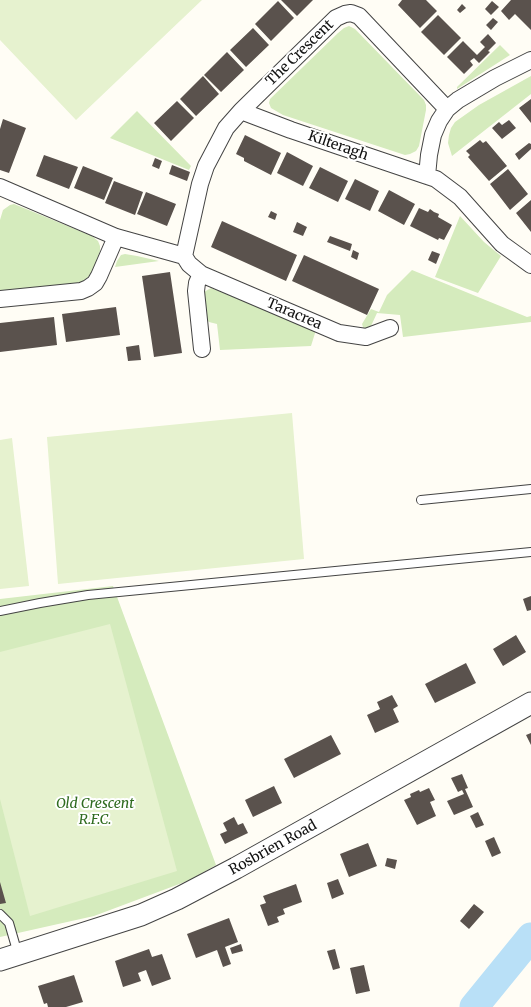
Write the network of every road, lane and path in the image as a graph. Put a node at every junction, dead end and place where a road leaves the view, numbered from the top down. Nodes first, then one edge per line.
1 (531, 60) edge
2 (447, 109) junction
3 (241, 111) junction
4 (427, 176) junction
5 (1, 192) edge
6 (116, 237) junction
7 (184, 256) junction
8 (531, 265) edge
9 (200, 274) junction
10 (0, 299) edge
11 (390, 328) dead end
12 (202, 349) dead end
13 (531, 489) edge
14 (421, 500) dead end
15 (531, 552) edge
16 (0, 611) edge
17 (531, 703) edge
18 (0, 914) edge
19 (9, 957) edge

1 - 2 street
2 - 3 street, The Crescent
2 - 4 street
3 - 4 street, Kilteragh
3 - 7 street
4 - 8 street
5 - 6 street
6 - 7 street
6 - 10 street
7 - 9 street, Taracrea
9 - 11 street, Taracrea
9 - 12 street
13 - 14 lane
15 - 16 lane
17 - 19 street, Rosbrien Road
18 - 19 lane

